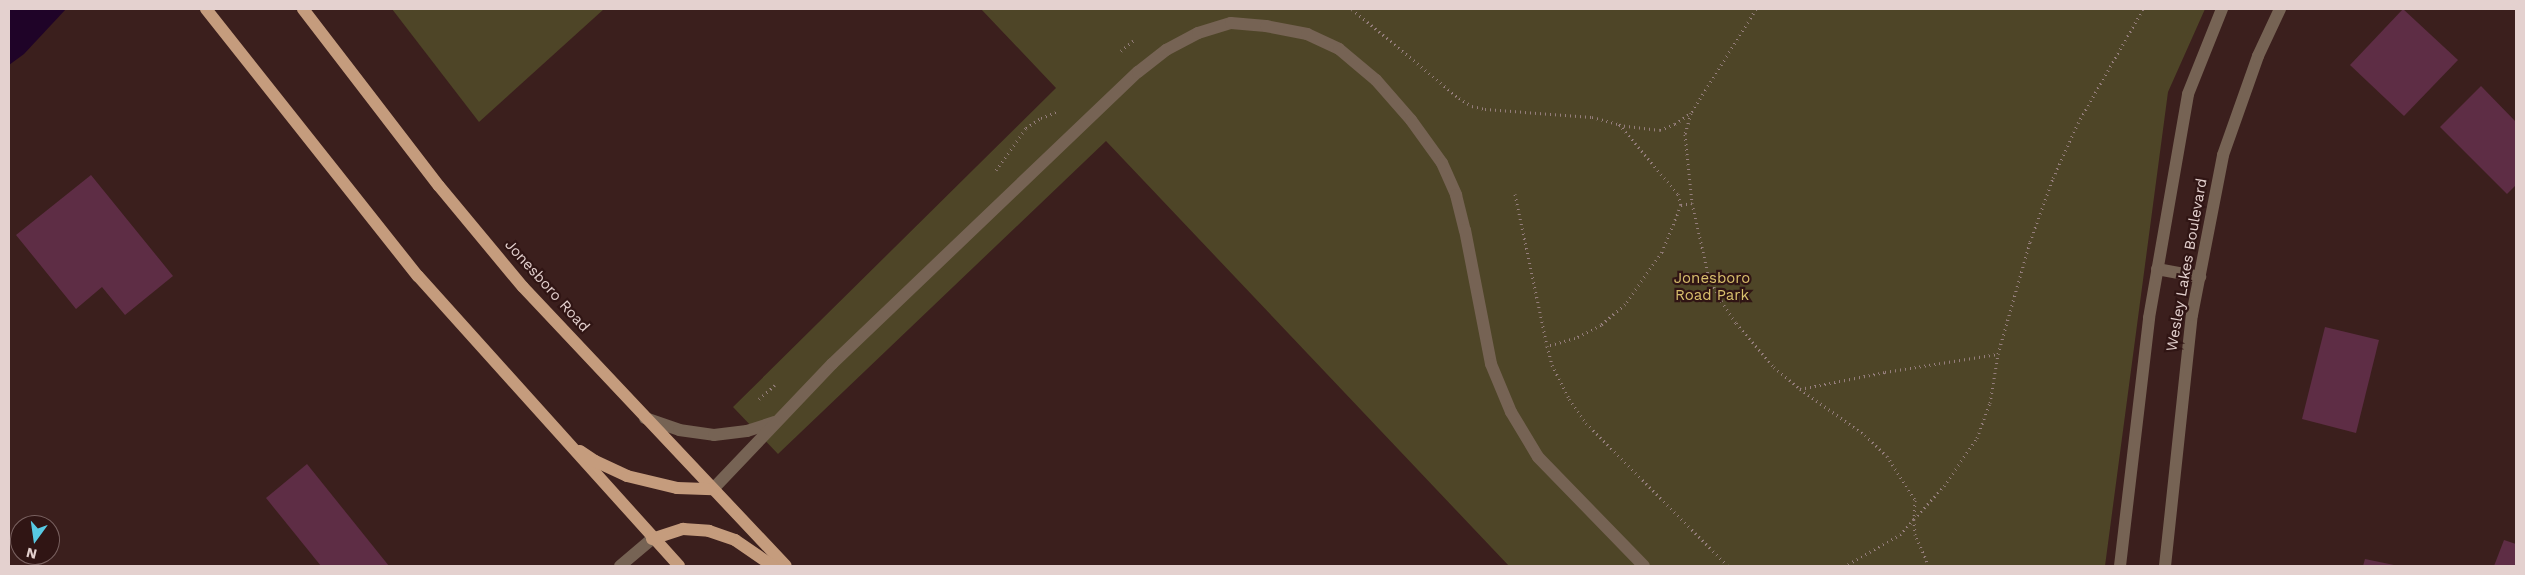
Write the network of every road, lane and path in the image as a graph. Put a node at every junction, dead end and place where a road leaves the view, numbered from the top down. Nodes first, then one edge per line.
1 (206, 9) edge
2 (303, 9) edge
3 (1352, 9) edge
4 (1756, 9) edge
5 (2143, 9) edge
6 (2222, 9) edge
7 (2280, 9) edge
8 (1691, 113) junction
9 (1619, 124) junction
10 (1516, 194) dead end
11 (1692, 203) junction
12 (1681, 205) junction
13 (2156, 269) junction
14 (2200, 277) junction
15 (1547, 346) junction
16 (1998, 354) junction
17 (1800, 389) junction
18 (645, 418) junction
19 (778, 421) junction
20 (564, 440) junction
21 (713, 489) junction
22 (1914, 519) junction
23 (652, 539) junction
24 (620, 566) edge
25 (679, 566) edge
26 (773, 566) edge
27 (786, 566) edge
28 (1644, 566) edge
29 (1728, 566) edge
30 (1845, 566) edge
31 (1929, 566) edge
32 (2120, 566) edge
33 (2165, 566) edge

1 - 20 main road
2 - 18 main road, Jonesboro Road
3 - 9 path
4 - 8 path
5 - 16 path
6 - 13 street, Wesley Lakes Boulevard
7 - 14 street, Wesley Lakes Boulevard
8 - 9 path
8 - 11 path
9 - 12 path
10 - 15 path
11 - 12 path
11 - 17 path
12 - 15 path
13 - 14 street
13 - 32 street, Wesley Lakes Boulevard
14 - 33 street, Wesley Lakes Boulevard
15 - 29 path
16 - 17 path
16 - 22 path
17 - 22 path
18 - 19 street
18 - 21 main road, Jonesboro Road
19 - 21 street
19 - 28 street
20 - 21 main road
20 - 23 main road
21 - 27 main road, Jonesboro Road
22 - 30 path
22 - 31 path
23 - 24 street
23 - 25 main road
23 - 26 main road

